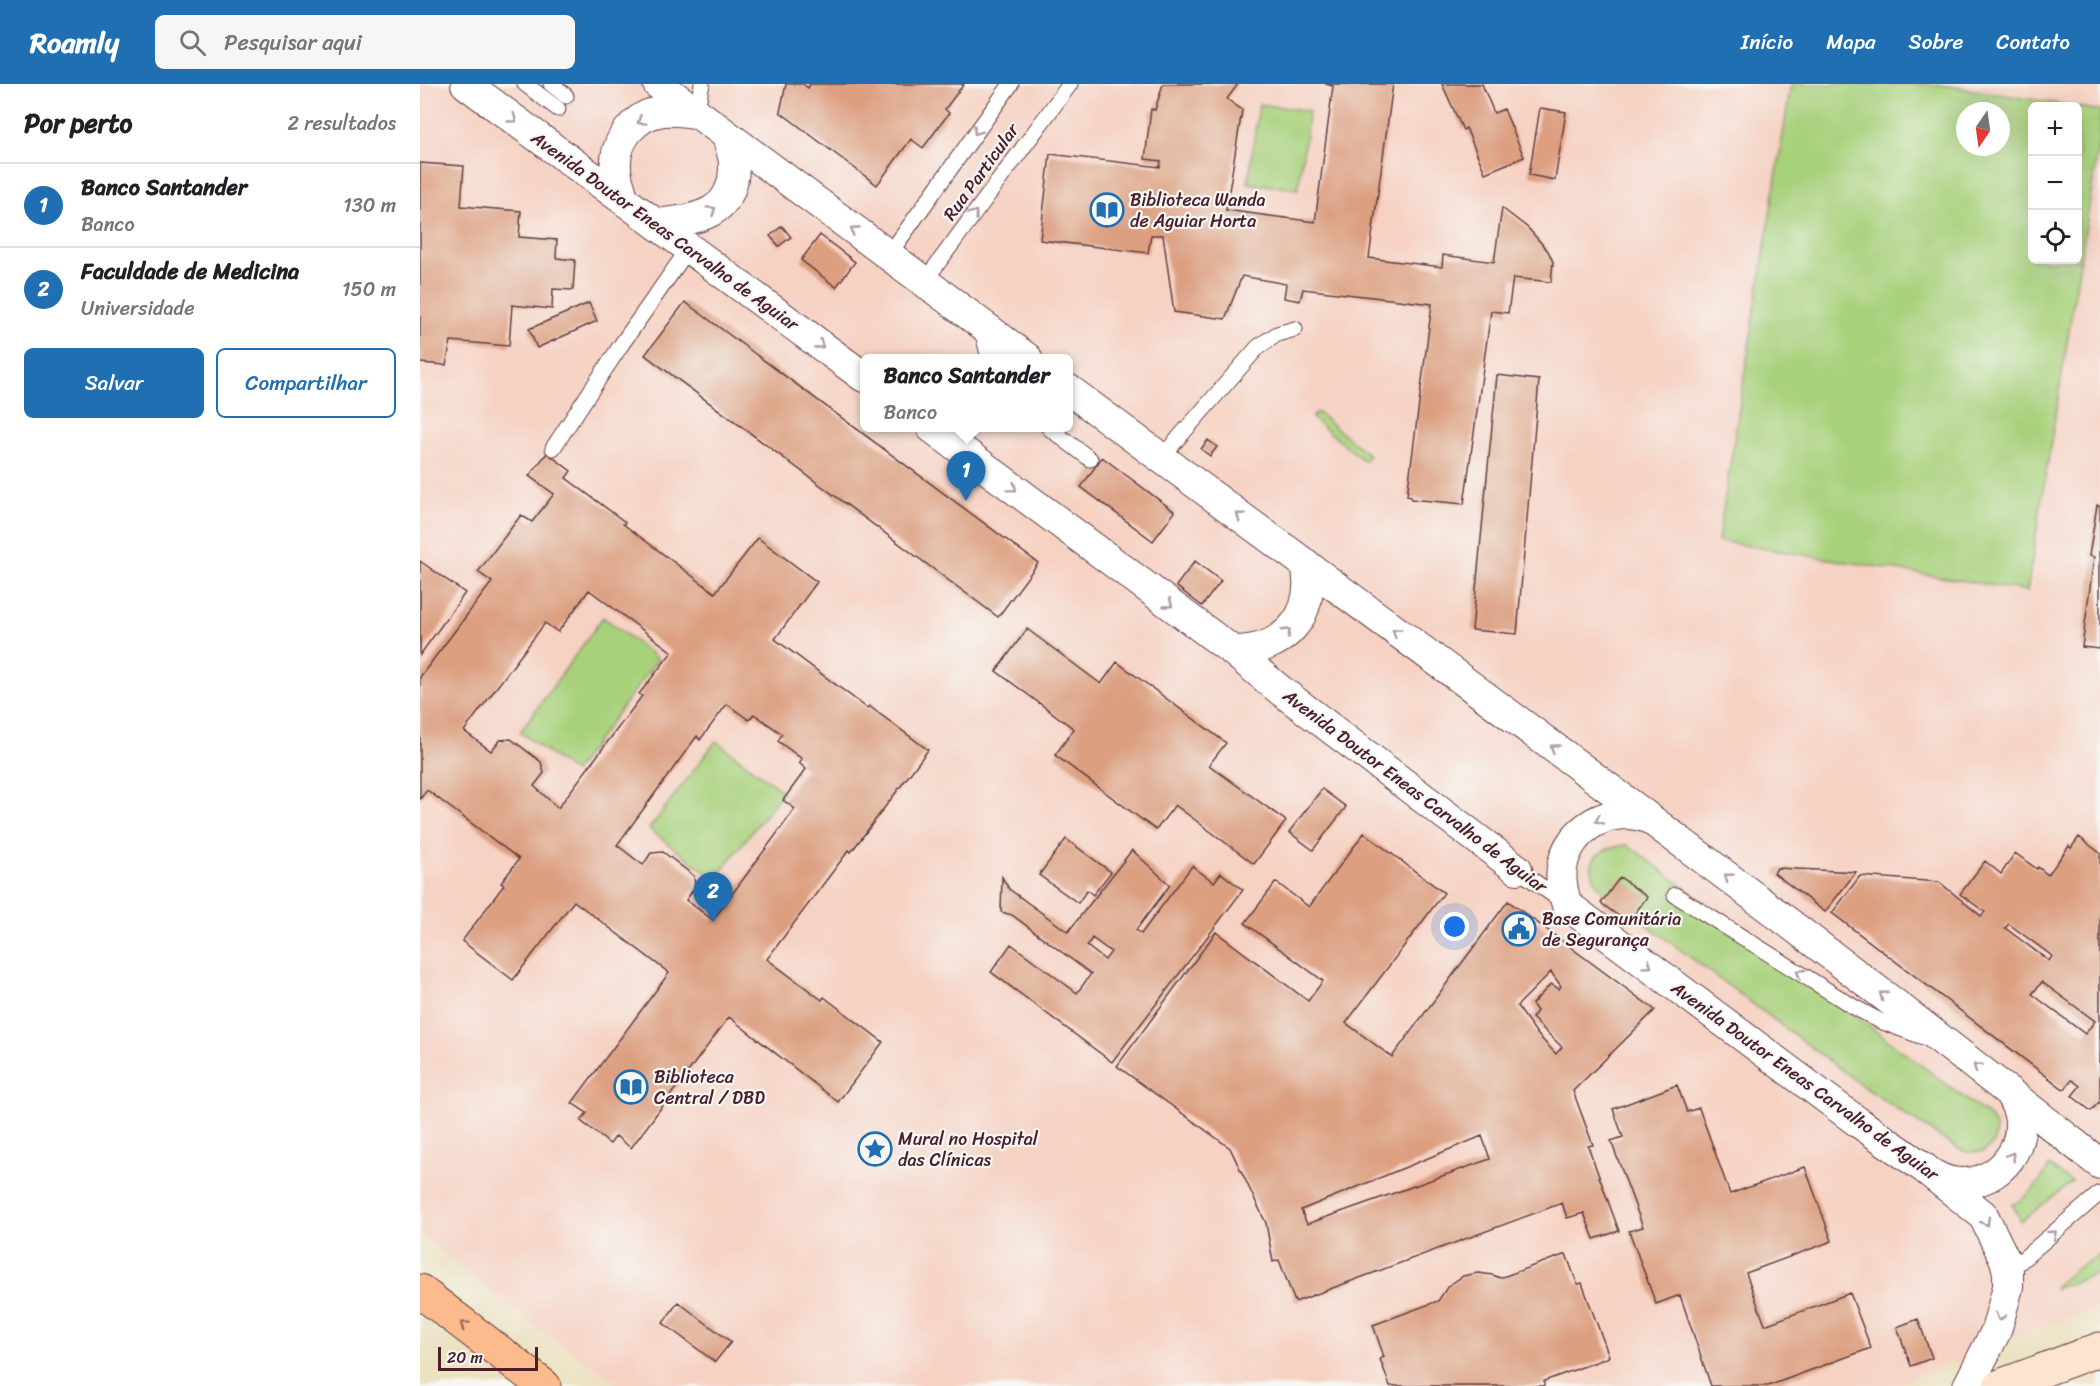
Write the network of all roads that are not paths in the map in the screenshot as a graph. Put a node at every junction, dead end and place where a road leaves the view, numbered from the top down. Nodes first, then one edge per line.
1 (466, 84) edge
2 (525, 84) edge
3 (550, 84) edge
4 (658, 84) edge
5 (702, 84) edge
6 (1011, 84) edge
7 (1070, 84) edge
8 (696, 113) junction
9 (727, 135) junction
10 (624, 200) junction
11 (657, 224) junction
12 (689, 248) junction
13 (888, 256) junction
14 (924, 282) junction
15 (980, 324) junction
16 (1295, 329) dead end
17 (988, 354) edge
18 (1021, 354) edge
19 (860, 374) edge
20 (1073, 393) edge
21 (937, 432) edge
22 (1054, 432) edge
23 (553, 448) dead end
24 (1161, 458) junction
25 (1090, 459) dead end
26 (1306, 564) junction
27 (1233, 651) junction
28 (1656, 821) junction
29 (1517, 868) joint
30 (1675, 895) dead end
31 (1567, 905) junction
32 (1946, 1043) junction
33 (2008, 1091) junction
34 (2100, 1164) edge
35 (1924, 1168) junction
36 (2100, 1193) edge
37 (2008, 1272) junction
38 (420, 1291) edge
39 (2100, 1349) edge
40 (544, 1386) edge
41 (1968, 1386) edge
42 (2000, 1386) edge

1 -> 10 street, Avenida Doutor Eneas Carvalho de Aguiar
2 - 3 lane
4 - 8 street
5 - 8 lane
6 -> 13 lane, Rua Particular
14 -> 7 lane, Rua Particular
8 - 9 street
8 -> 10 street
11 -> 9 street
13 -> 9 street
10 - 11 street, Avenida Doutor Eneas Carvalho de Aguiar
11 - 12 street, Avenida Doutor Eneas Carvalho de Aguiar
12 -> 19 street, Avenida Doutor Eneas Carvalho de Aguiar
12 - 23 lane
13 - 14 street
14 - 15 street
15 - 17 lane
15 - 18 street
16 - 24 lane
20 - 24 street
21 -> 27 street, Avenida Doutor Eneas Carvalho de Aguiar
22 - 25 lane
26 -> 24 street
27 -> 26 street
28 -> 26 street
27 - 29 street, Avenida Doutor Eneas Carvalho de Aguiar
28 -> 31 street
32 -> 28 street
29 - 31 lane, Avenida Doutor Eneas Carvalho de Aguiar
32 -> 30 lane
31 -> 35 street, Avenida Doutor Eneas Carvalho de Aguiar
33 -> 32 street
33 - 34 street
35 -> 33 street
35 -> 37 street, Avenida Doutor Eneas Carvalho de Aguiar
37 -> 36 lane
37 -> 41 street, Avenida Doutor Eneas Carvalho de Aguiar
40 -> 38 main road
39 - 42 main road

